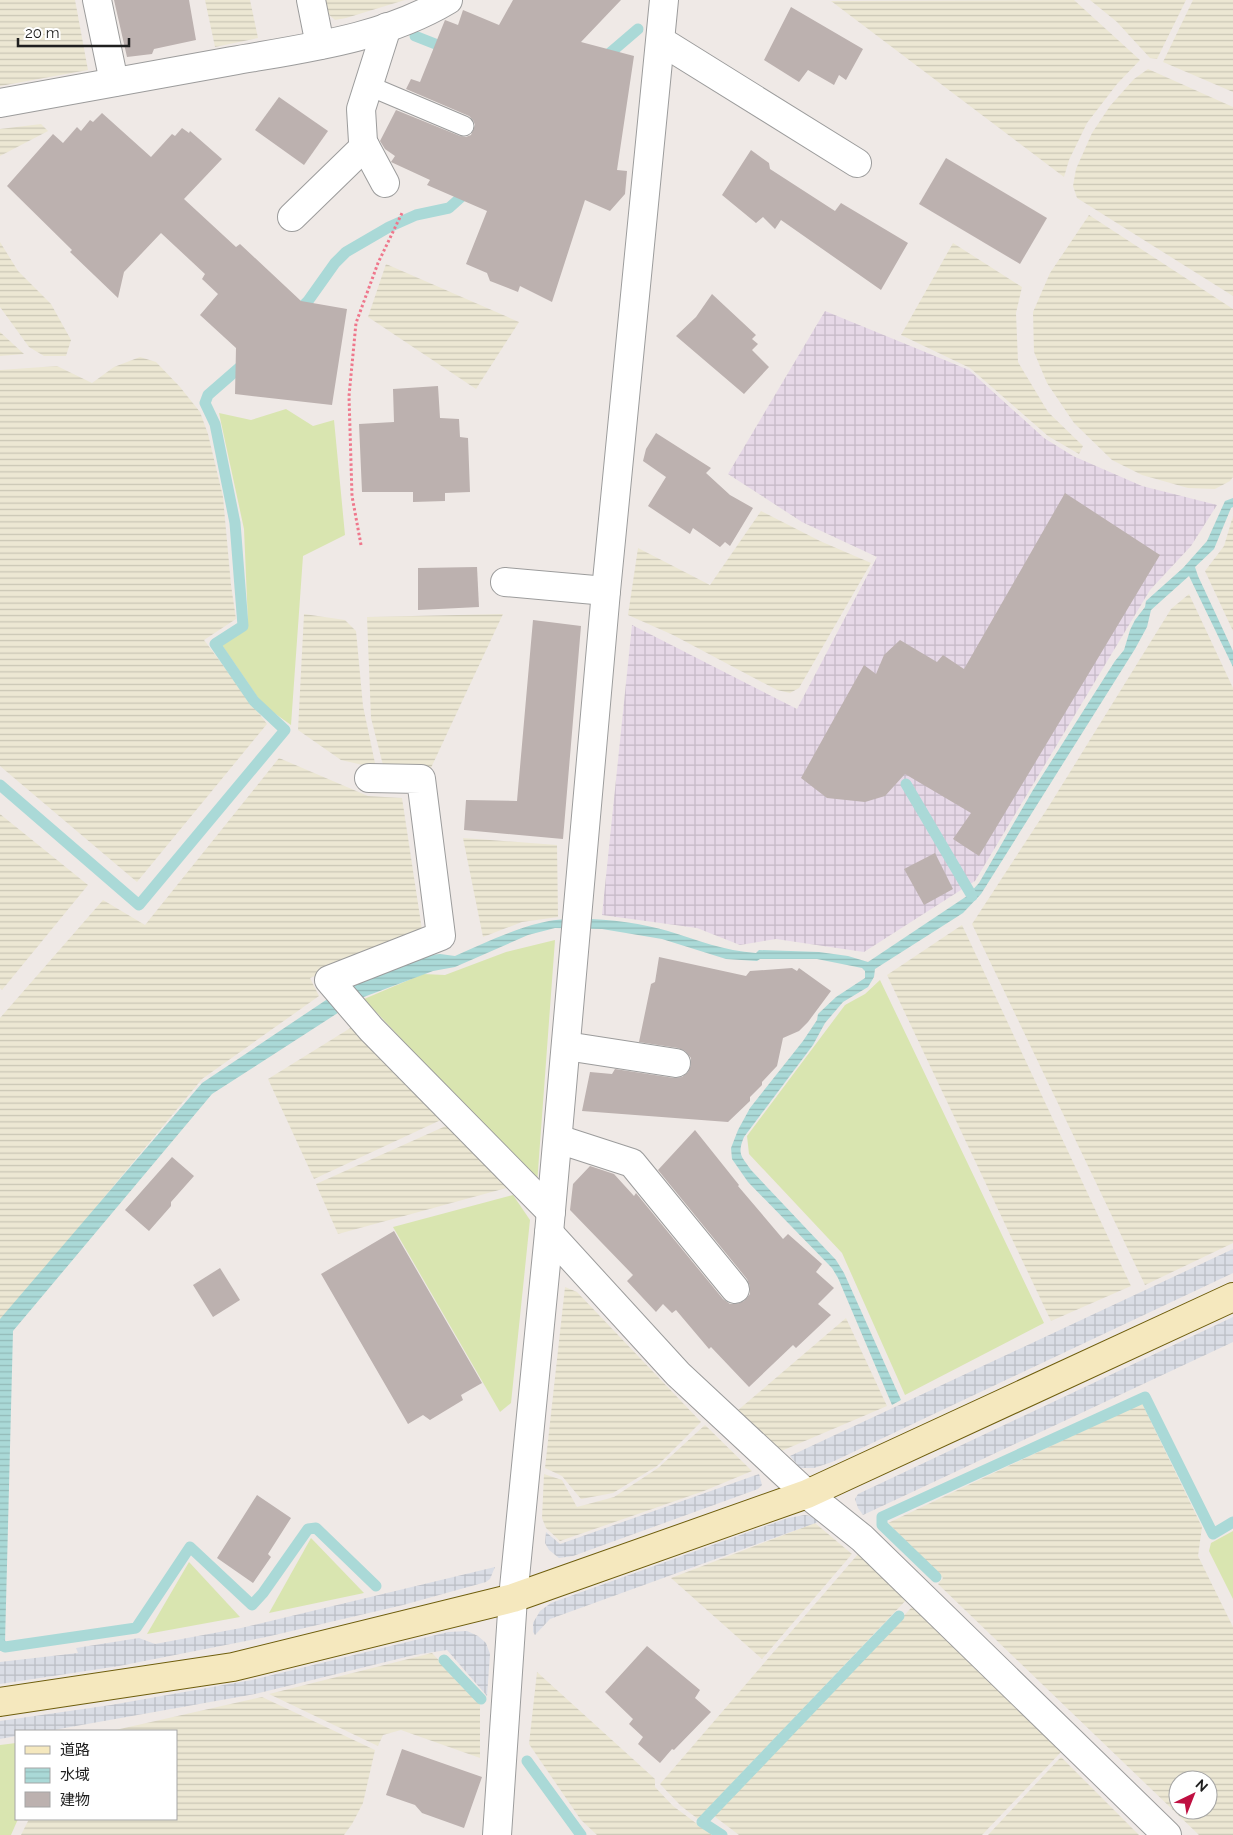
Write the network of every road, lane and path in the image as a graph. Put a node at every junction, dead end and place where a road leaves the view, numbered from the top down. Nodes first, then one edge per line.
1 (97, 0) edge
2 (311, 0) edge
3 (448, 0) edge
4 (664, 0) edge
5 (387, 27) junction
6 (661, 41) junction
7 (320, 45) junction
8 (114, 82) junction
9 (368, 85) junction
10 (0, 103) edge
11 (464, 126) dead end
12 (365, 146) junction
13 (857, 163) dead end
14 (385, 183) joint
15 (292, 218) dead end
16 (361, 545) dead end
17 (505, 582) dead end
18 (606, 591) junction
19 (369, 778) dead end
20 (566, 1046) junction
21 (676, 1063) dead end
22 (558, 1139) junction
23 (550, 1222) junction
24 (735, 1289) dead end
25 (1233, 1297) edge
26 (807, 1494) junction
27 (513, 1598) junction
28 (0, 1702) edge
29 (497, 1835) edge
30 (1167, 1835) edge

1 - 8 street
2 - 7 street
3 - 5 street
4 - 6 street
5 - 7 street
5 - 9 street
6 - 13 street
6 - 18 street
7 - 8 street
8 - 10 street
9 - 11 lane
9 - 12 street
12 - 14 street
12 - 15 street
14 - 16 path
17 - 18 street
18 - 20 street
19 - 23 street
20 - 21 street
20 - 22 street
22 - 23 street
22 - 24 street
23 - 26 street
23 - 27 street
25 - 26 street
26 - 27 street
26 - 30 street
27 - 28 street
27 - 29 street

